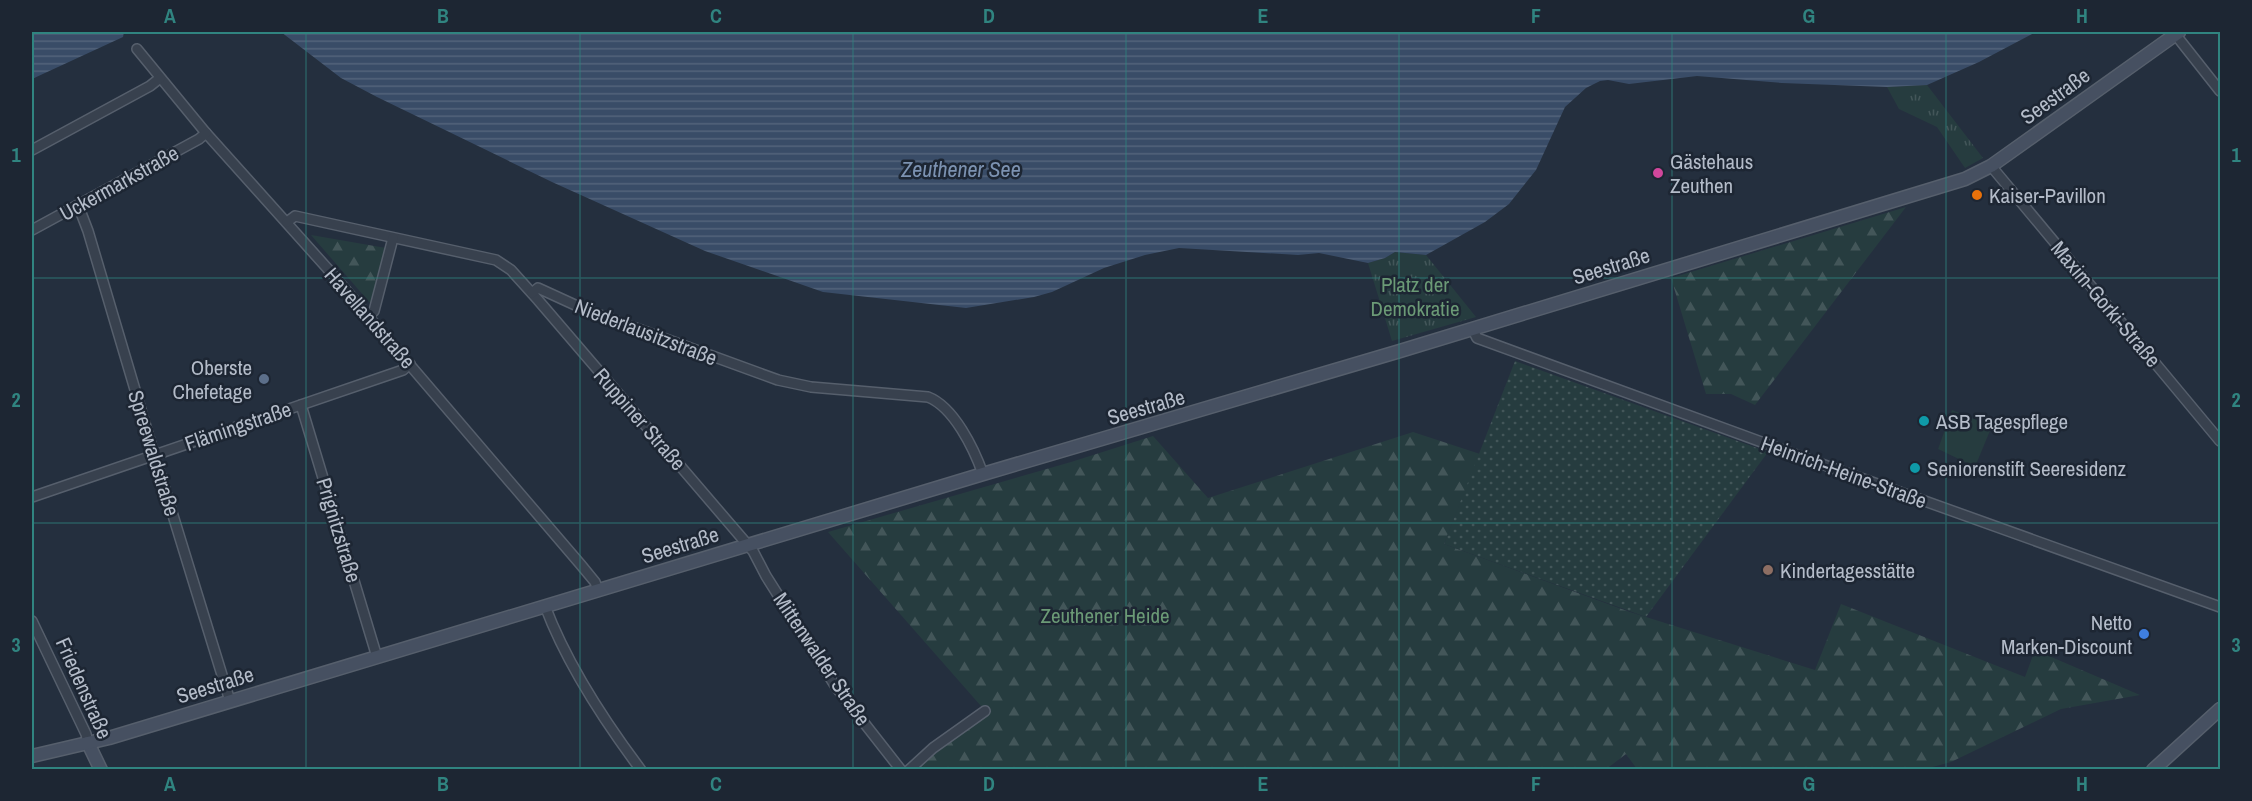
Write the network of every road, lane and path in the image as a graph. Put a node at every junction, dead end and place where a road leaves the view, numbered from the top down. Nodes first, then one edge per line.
1 (2177, 33) edge
2 (137, 49) dead end
3 (160, 78) junction
4 (2220, 91) edge
5 (206, 133) junction
6 (32, 150) edge
7 (1991, 166) junction
8 (78, 205) junction
9 (287, 222) junction
10 (32, 230) edge
11 (393, 238) junction
12 (532, 293) junction
13 (369, 316) junction
14 (1473, 330) junction
15 (410, 364) junction
16 (301, 405) junction
17 (2220, 441) edge
18 (154, 455) junction
19 (983, 474) junction
20 (32, 497) edge
21 (748, 545) junction
22 (598, 590) junction
23 (545, 606) junction
24 (2220, 607) edge
25 (32, 621) edge
26 (377, 657) junction
27 (230, 701) junction
28 (2220, 709) edge
29 (985, 711) dead end
30 (88, 743) junction
31 (32, 756) edge
32 (101, 770) edge
33 (641, 770) edge
34 (902, 770) edge
35 (909, 770) edge
36 (2153, 770) edge

1 - 4 street
1 - 7 main road, Seestraße
2 - 3 street, Havellandstraße
3 - 5 street, Havellandstraße
3 - 6 street
5 - 8 street, Uckermarkstraße
5 - 9 street, Havellandstraße
7 - 14 main road, Seestraße
7 - 17 street, Maxim-Gorki-Straße
8 - 10 street, Uckermarkstraße
8 - 18 street, Spreewaldstraße
9 - 11 street
9 - 13 street, Havellandstraße
11 - 12 street
11 - 13 street
12 - 19 street, Niederlausitzstraße
12 - 21 street, Ruppiner Straße
13 - 15 street, Havellandstraße
14 - 19 main road, Seestraße
14 - 24 street, Heinrich-Heine-Straße
15 - 16 street, Flämingstraße
15 - 22 street, Havellandstraße
16 - 18 street, Flämingstraße
16 - 26 street, Prignitzstraße
18 - 20 street, Flämingstraße
18 - 27 street, Spreewaldstraße
19 - 21 main road, Seestraße
21 - 22 main road, Seestraße
21 - 34 street, Mittenwalder Straße
22 - 23 main road, Seestraße
23 - 26 main road, Seestraße
23 - 33 street
25 - 30 street, Friedenstraße
26 - 27 main road, Seestraße
27 - 30 main road, Seestraße
28 - 36 main road
29 - 35 street
30 - 31 main road, Seestraße
30 - 32 main road, Friedenstraße

